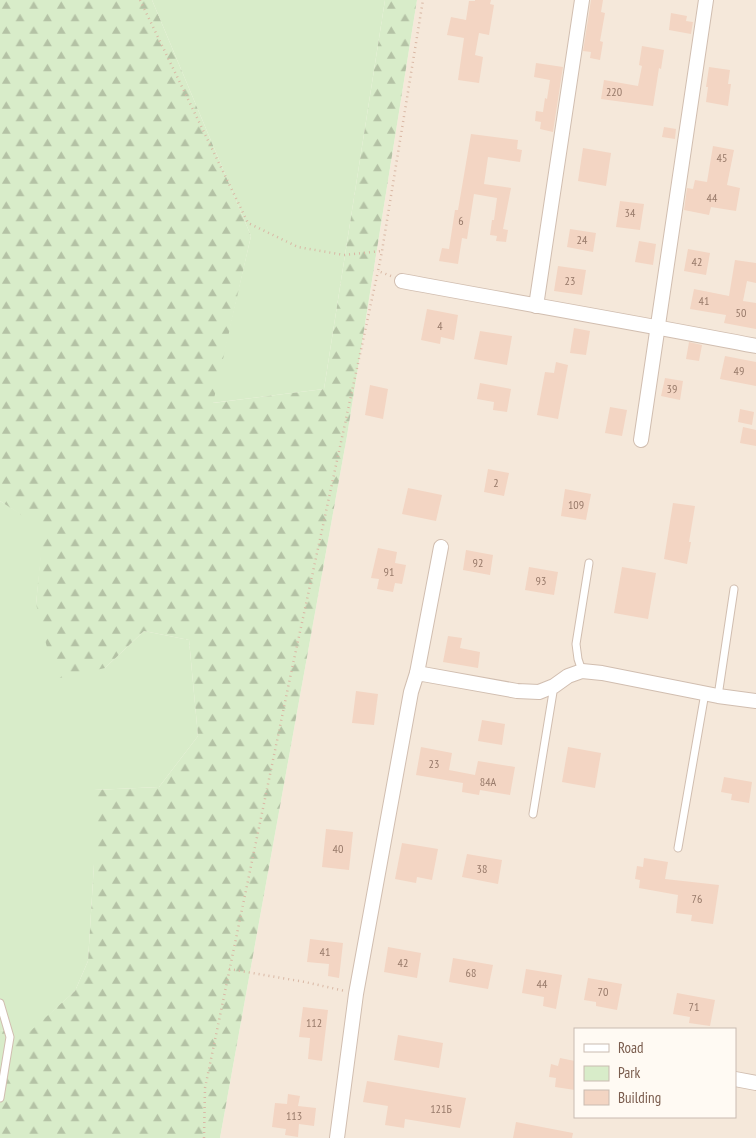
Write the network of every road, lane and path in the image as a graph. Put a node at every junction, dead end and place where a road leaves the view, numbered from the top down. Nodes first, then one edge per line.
1 (140, 0) edge
2 (423, 0) edge
3 (582, 0) edge
4 (706, 0) edge
5 (382, 251) junction
6 (378, 271) junction
7 (402, 281) joint
8 (536, 306) junction
9 (658, 326) junction
10 (756, 346) edge
11 (641, 440) dead end
12 (441, 547) dead end
13 (589, 563) dead end
14 (734, 589) dead end
15 (582, 671) junction
16 (417, 673) junction
17 (554, 686) junction
18 (712, 694) junction
19 (756, 701) edge
20 (533, 814) dead end
21 (678, 848) dead end
22 (229, 968) junction
23 (356, 994) junction
24 (0, 1003) edge
25 (736, 1078) edge
26 (756, 1083) edge
27 (0, 1098) edge
28 (204, 1138) edge
29 (337, 1138) edge

1 - 5 path
2 - 5 path
3 - 8 street
4 - 9 street
5 - 6 path
6 - 7 path
6 - 22 path
7 - 8 street
8 - 9 street
9 - 10 street
9 - 11 street
12 - 16 street
13 - 15 lane
14 - 18 lane
15 - 17 street
15 - 18 street
16 - 17 street
16 - 23 street
17 - 20 lane
18 - 19 street
18 - 21 lane
22 - 23 path
22 - 28 path
23 - 29 street
24 - 27 lane
25 - 26 street

